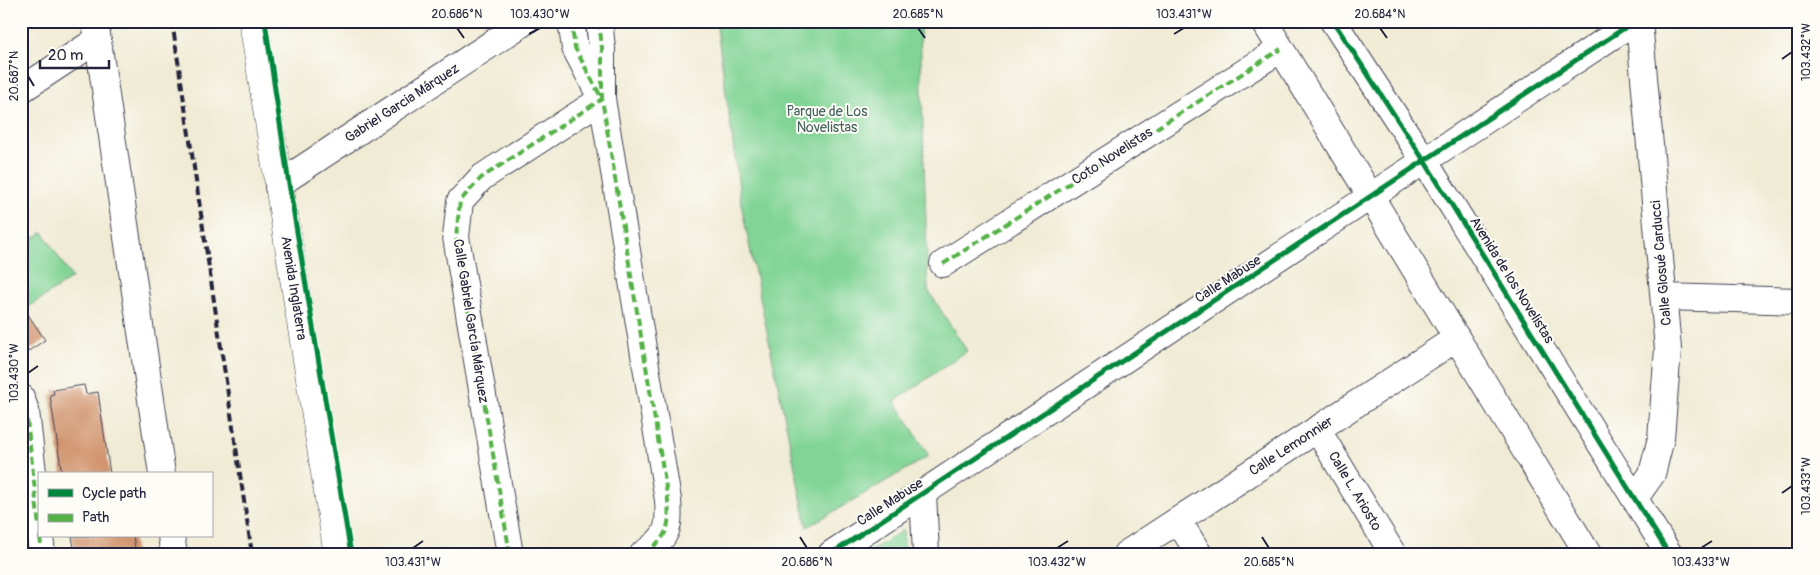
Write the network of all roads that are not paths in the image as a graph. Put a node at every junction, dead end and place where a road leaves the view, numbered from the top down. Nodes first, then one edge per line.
1 (253, 21) edge
2 (526, 21) edge
3 (571, 21) edge
4 (599, 21) edge
5 (1264, 21) edge
6 (1333, 21) edge
7 (1635, 21) edge
8 (1639, 21) edge
9 (96, 30) edge
10 (1281, 49) junction
11 (21, 90) edge
12 (602, 99) junction
13 (1426, 162) junction
14 (278, 187) junction
15 (1372, 197) junction
16 (943, 264) dead end
17 (1664, 297) junction
18 (1799, 301) edge
19 (1457, 338) junction
20 (21, 397) edge
21 (1317, 429) junction
22 (162, 472) edge
23 (922, 494) junction
24 (1635, 498) junction
25 (38, 517) edge
26 (1178, 520) junction
27 (40, 538) edge
28 (171, 538) edge
29 (42, 554) edge
30 (174, 554) edge
31 (338, 554) edge
32 (510, 554) edge
33 (642, 554) edge
34 (831, 554) edge
35 (926, 554) edge
36 (1126, 554) edge
37 (1199, 554) edge
38 (1393, 554) edge
39 (1588, 554) edge
40 (1668, 554) edge

1 - 14 street, Avenida Inglaterra
2 - 14 street, Gabriel Garcia Márquez
3 - 12 street
4 - 12 street
5 - 10 street
6 - 13 street, Avenida de los Novelistas
7 - 13 street, Calle Mabuse
8 - 17 street, Calle Glosué Carducci
9 - 11 street
9 - 22 street
10 - 15 street
10 - 16 street, Coto Novelistas
12 - 32 street, Calle Gabriel García Márquez
12 - 33 street
13 - 15 street, Calle Mabuse
13 - 24 street, Avenida de los Novelistas
14 - 31 street, Avenida Inglaterra
15 - 19 street
15 - 23 street, Calle Mabuse
17 - 18 street
17 - 24 street, Calle Glosué Carducci
19 - 21 street, Calle Lemonnier
19 - 39 street
20 - 25 street
21 - 26 street, Calle Lemonnier
21 - 38 street, Calle L. Ariosto
23 - 34 street, Calle Mabuse
23 - 35 street
24 - 40 street, Avenida de los Novelistas
26 - 36 street, Calle Lemonnier
26 - 37 street
27 - 29 street
28 - 30 street

